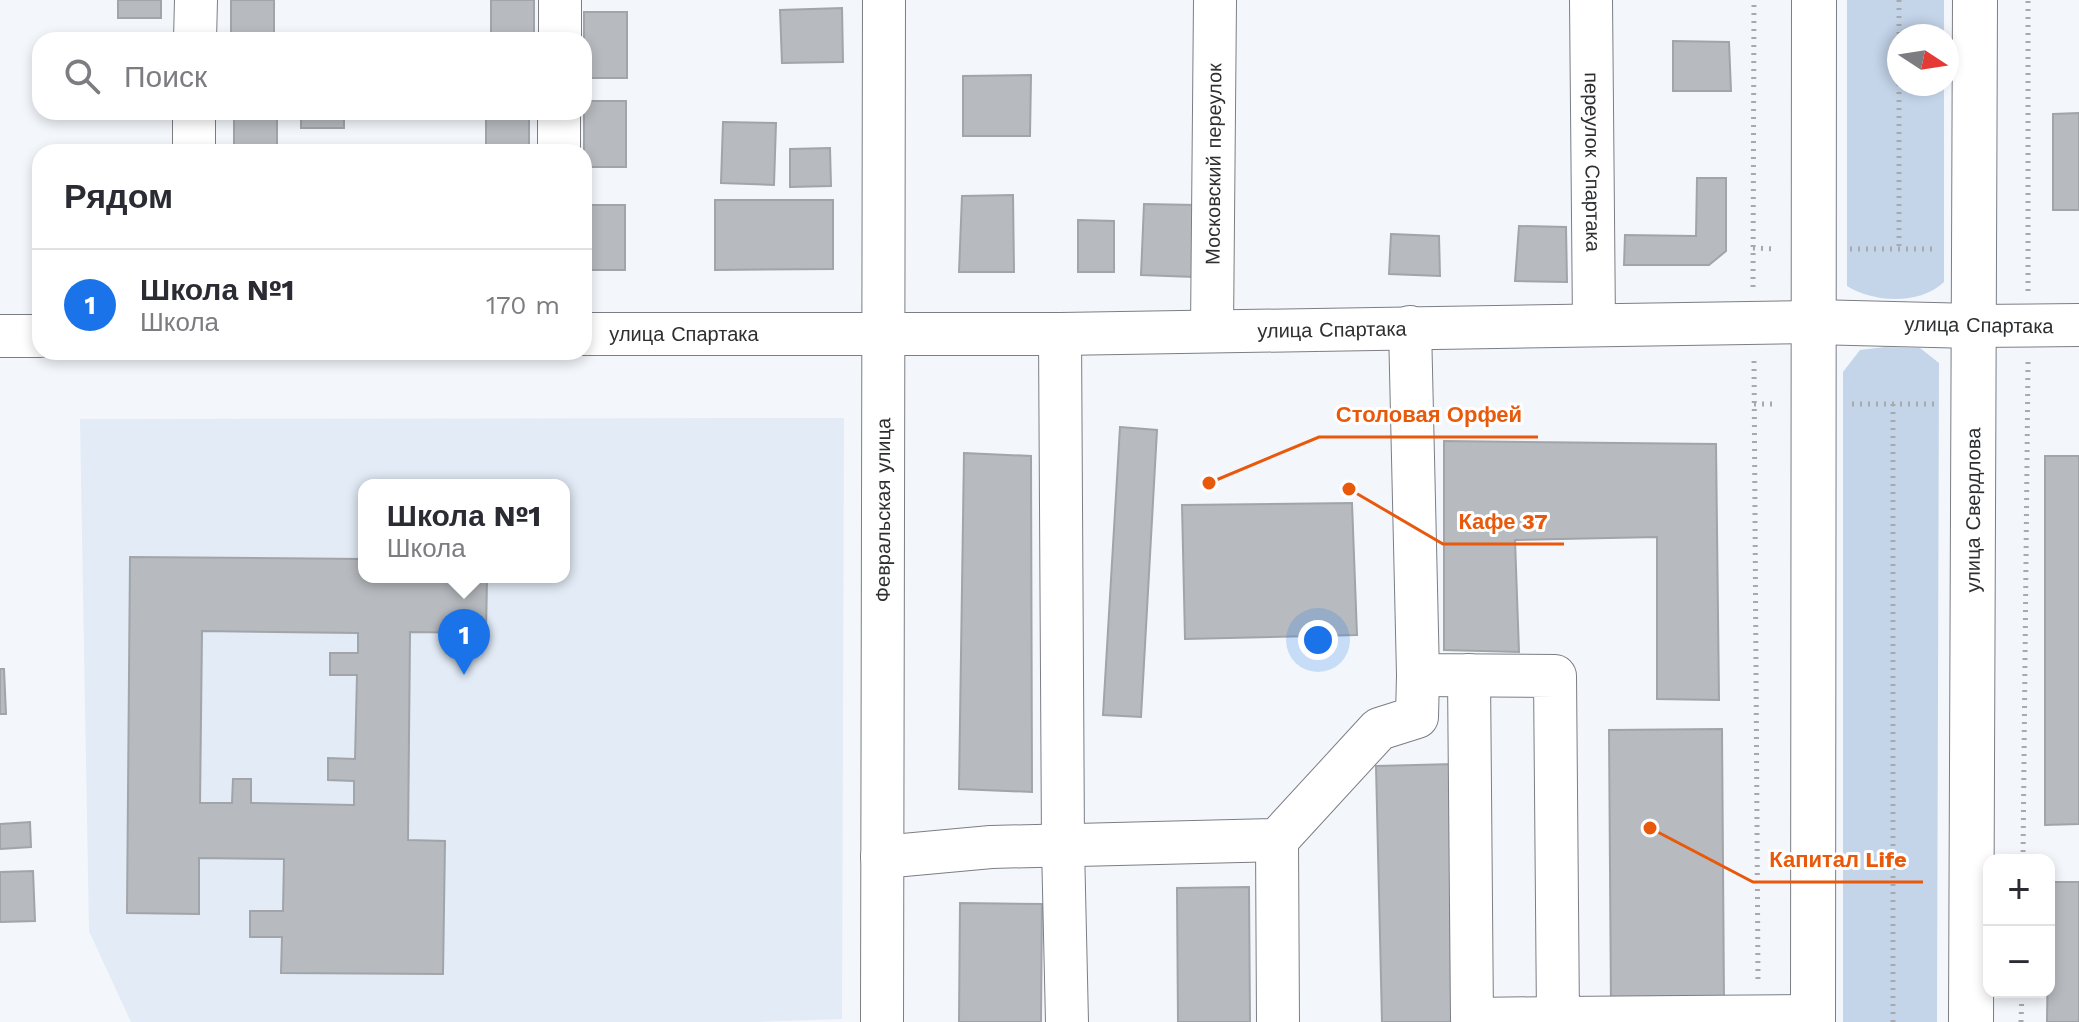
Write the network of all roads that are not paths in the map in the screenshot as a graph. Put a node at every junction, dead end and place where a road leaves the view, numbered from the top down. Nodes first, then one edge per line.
1 (196, 0) edge
2 (560, 0) edge
3 (884, 0) edge
4 (1215, 0) edge
5 (1591, 0) edge
6 (1814, 0) edge
7 (1975, 0) edge
8 (195, 32) edge
9 (560, 32) edge
10 (194, 120) edge
11 (559, 120) edge
12 (194, 144) edge
13 (559, 144) edge
14 (1813, 322) junction
15 (1594, 325) junction
16 (2079, 325) edge
17 (1973, 326) junction
18 (1410, 327) junction
19 (1212, 330) junction
20 (883, 333) junction
21 (592, 334) edge
22 (1060, 334) junction
23 (0, 336) edge
24 (32, 336) edge
25 (1418, 675) junction
26 (1469, 675) junction
27 (1277, 840) junction
28 (1063, 846) junction
29 (882, 857) junction
30 (1558, 1018) junction
31 (1813, 1019) edge
32 (882, 1022) edge
33 (1067, 1022) edge
34 (1278, 1022) edge
35 (1971, 1022) edge

1 - 8 street
2 - 9 street
3 - 20 street, Февральская улица
4 - 19 street, Московский переулок
5 - 15 street, переулок Спартака
6 - 14 main road
7 - 17 main road, улица Свердлова
10 - 12 street
11 - 13 street
14 - 15 street, улица Спартака
14 - 17 main road, улица Спартака
14 - 31 main road
15 - 18 street, улица Спартака
16 - 17 street, улица Спартака
17 - 35 main road, улица Свердлова
18 - 19 street, улица Спартака
18 - 25 street
19 - 22 street, улица Спартака
20 - 21 street, улица Спартака
20 - 22 street, улица Спартака
20 - 29 street, Февральская улица
22 - 28 street
23 - 24 street
25 - 26 street
25 - 27 street
26 - 30 street
26 - 30 street
27 - 28 street
27 - 34 street
28 - 29 street
28 - 33 street
29 - 32 street, Февральская улица
30 - 31 street

